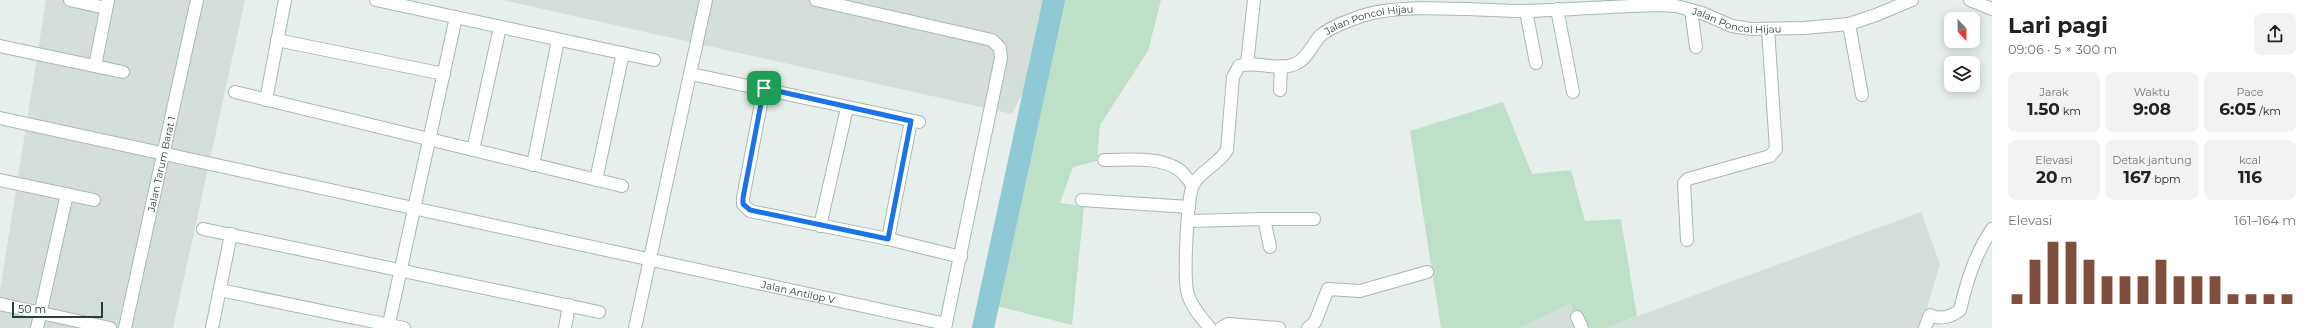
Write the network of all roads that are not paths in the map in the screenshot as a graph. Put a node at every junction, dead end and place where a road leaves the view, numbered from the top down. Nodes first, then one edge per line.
1 (70, 0) edge
2 (196, 0) edge
3 (285, 0) edge
4 (376, 0) edge
5 (706, 0) edge
6 (816, 0) edge
7 (1254, 0) edge
8 (1912, 0) edge
9 (1970, 0) edge
10 (107, 4) edge
11 (1557, 9) junction
12 (1992, 9) edge
13 (1526, 10) junction
14 (1691, 10) junction
15 (456, 17) junction
16 (1849, 24) junction
17 (500, 27) junction
18 (1768, 28) junction
19 (278, 40) junction
20 (558, 40) junction
21 (0, 46) edge
22 (1696, 47) dead end
23 (623, 53) junction
24 (654, 60) dead end
25 (1536, 62) dead end
26 (1247, 64) junction
27 (95, 66) junction
28 (1281, 66) junction
29 (123, 72) dead end
30 (444, 74) junction
31 (691, 74) junction
32 (764, 88) junction
33 (1280, 90) dead end
34 (235, 92) dead end
35 (1573, 92) dead end
36 (1862, 95) dead end
37 (266, 100) junction
38 (847, 108) junction
39 (0, 118) edge
40 (430, 140) junction
41 (473, 150) junction
42 (163, 154) junction
43 (1104, 160) dead end
44 (533, 164) junction
45 (0, 180) edge
46 (596, 180) junction
47 (1193, 184) junction
48 (622, 186) dead end
49 (67, 194) junction
50 (94, 200) dead end
51 (1082, 200) dead end
52 (414, 208) junction
53 (1189, 208) junction
54 (1264, 219) junction
55 (1314, 219) dead end
56 (1189, 221) junction
57 (820, 226) junction
58 (203, 229) dead end
59 (1992, 229) edge
60 (231, 234) junction
61 (888, 239) junction
62 (1688, 240) dead end
63 (1270, 247) dead end
64 (961, 257) junction
65 (650, 258) junction
66 (401, 271) junction
67 (1427, 272) dead end
68 (220, 290) junction
69 (0, 304) edge
70 (569, 305) junction
71 (599, 312) dead end
72 (40, 313) junction
73 (389, 326) edge
74 (945, 326) edge
75 (37, 328) edge
76 (110, 328) edge
77 (125, 328) edge
78 (212, 328) edge
79 (404, 328) edge
80 (565, 328) edge
81 (635, 328) edge
82 (1210, 328) edge
83 (1221, 328) edge
84 (1278, 328) edge
85 (1308, 328) edge
86 (1925, 328) edge

1 - 10 street
2 - 42 street, Jalan Tarum Barat 1
3 - 19 street
4 - 15 street
5 - 31 street
6 - 64 street
7 - 26 street
8 - 16 street, Jalan Poncol Hijau
9 - 12 street
10 - 27 street
11 - 13 street, Jalan Poncol Hijau
11 - 14 street, Jalan Poncol Hijau
11 - 35 street
13 - 25 street
13 - 28 street, Jalan Poncol Hijau
14 - 18 street, Jalan Poncol Hijau
14 - 22 street
15 - 17 street
15 - 30 street
16 - 18 street, Jalan Poncol Hijau
16 - 36 street
17 - 20 street
17 - 41 street
18 - 62 street
19 - 30 street
19 - 37 street
20 - 23 street
20 - 44 street
21 - 27 street
23 - 24 street
23 - 46 street
26 - 28 street, Jalan Poncol Hijau
26 - 47 street
27 - 29 street
28 - 33 street
30 - 40 street
31 - 32 street
31 - 65 street
32 - 38 street
32 - 57 street
34 - 37 street
37 - 40 street
38 - 57 street
38 - 61 street
39 - 42 street, Jalan Antilop V
40 - 41 street
40 - 52 street
41 - 44 street
42 - 52 street, Jalan Antilop V
42 - 77 street, Jalan Tarum Barat 1
43 - 47 street
44 - 46 street
45 - 49 street
46 - 48 street
47 - 53 street
49 - 50 street
49 - 72 street
51 - 53 street
52 - 65 street, Jalan Antilop V
52 - 66 street
53 - 56 street
54 - 55 street
54 - 56 street
54 - 63 street
56 - 82 street
57 - 61 street
58 - 60 street
59 - 86 street
60 - 66 street
60 - 68 street
61 - 64 street
64 - 74 street
65 - 74 street, Jalan Antilop V
65 - 81 street
66 - 70 street
66 - 73 street
67 - 85 street
68 - 73 street
68 - 78 street
69 - 72 street
70 - 71 street
70 - 80 street
72 - 75 street
72 - 76 street
73 - 79 street
83 - 84 street

